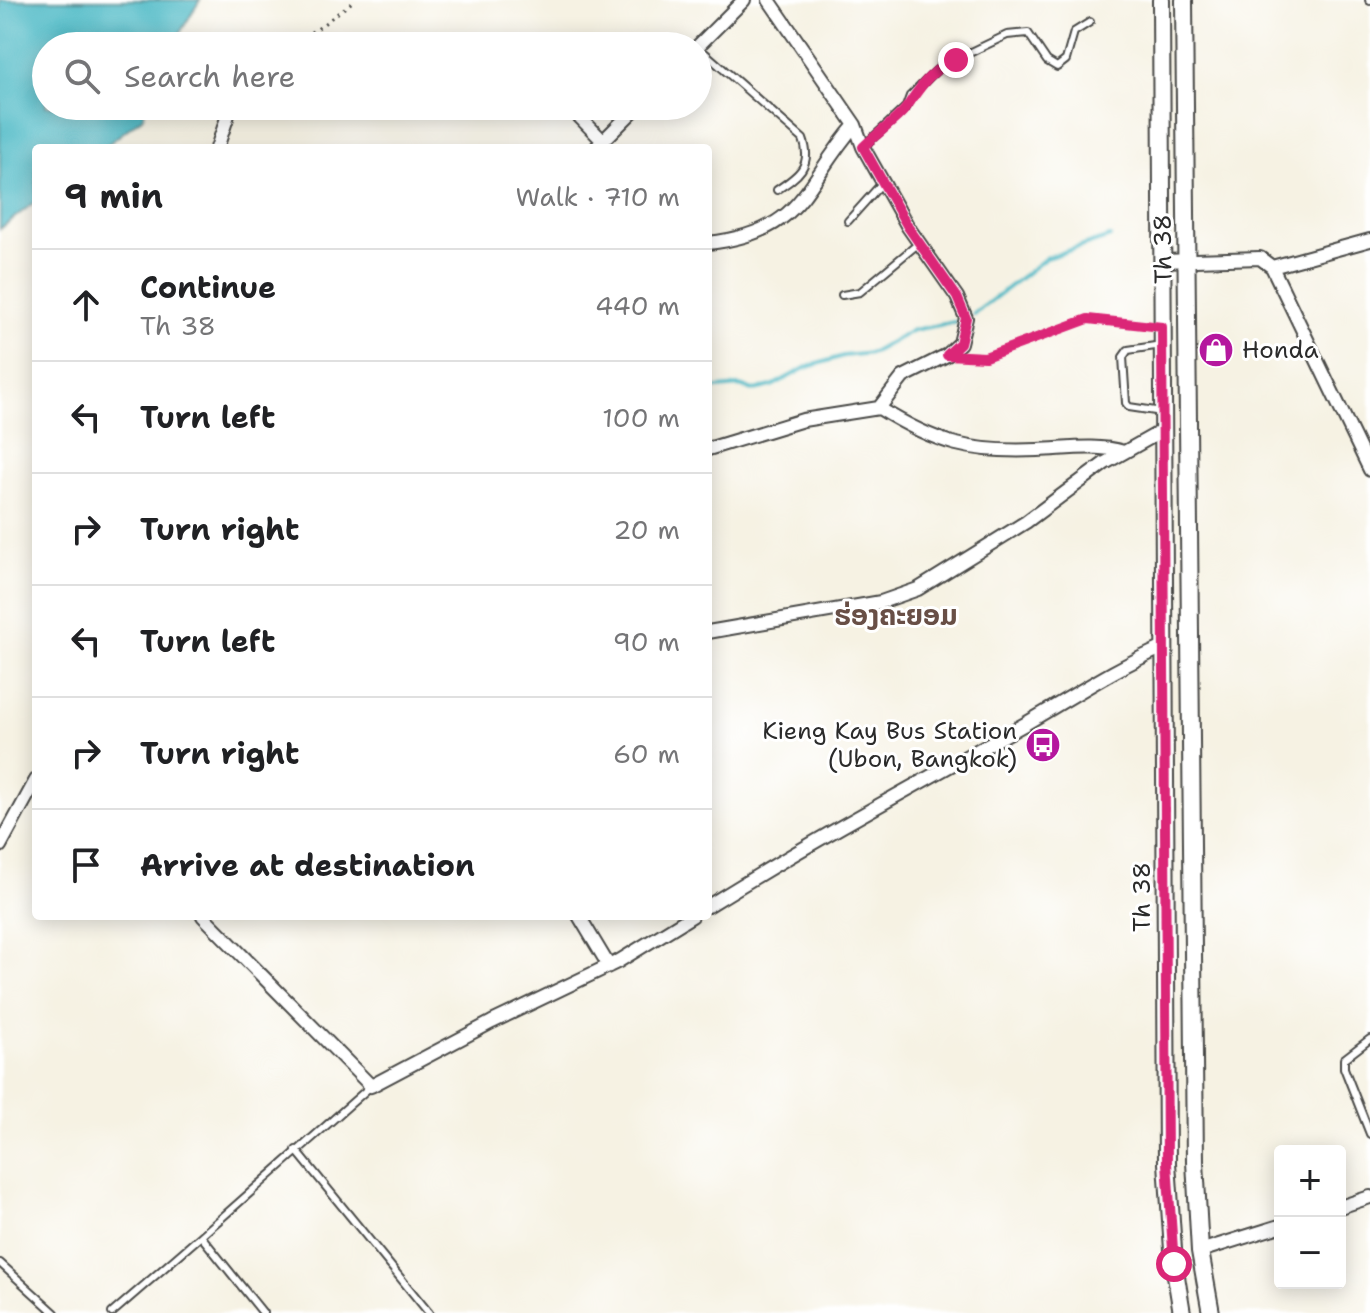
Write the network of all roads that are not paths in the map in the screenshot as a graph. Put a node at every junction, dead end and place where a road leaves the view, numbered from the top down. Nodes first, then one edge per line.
1 (744, 0) edge
2 (769, 0) edge
3 (1161, 0) edge
4 (1184, 0) edge
5 (1090, 22) dead end
6 (712, 33) edge
7 (712, 59) edge
8 (226, 120) edge
9 (580, 120) edge
10 (624, 120) edge
11 (855, 125) junction
12 (218, 144) edge
13 (599, 144) edge
14 (863, 147) junction
15 (883, 182) junction
16 (777, 190) dead end
17 (848, 221) dead end
18 (1370, 240) edge
19 (712, 243) edge
20 (919, 243) junction
21 (1162, 261) junction
22 (1187, 261) junction
23 (1272, 267) junction
24 (842, 295) dead end
25 (1162, 336) junction
26 (879, 408) junction
27 (1162, 412) junction
28 (1162, 431) junction
29 (712, 448) edge
30 (1124, 452) junction
31 (1370, 470) edge
32 (712, 631) edge
33 (1164, 647) junction
34 (32, 787) edge
35 (0, 846) edge
36 (712, 904) edge
37 (207, 920) edge
38 (581, 920) edge
39 (685, 920) edge
40 (609, 966) junction
41 (1370, 1039) edge
42 (371, 1086) junction
43 (1370, 1134) edge
44 (296, 1150) junction
45 (1370, 1197) edge
46 (1346, 1205) edge
47 (1274, 1228) edge
48 (201, 1236) junction
49 (1200, 1251) junction
50 (0, 1263) edge
51 (1206, 1293) junction
52 (1180, 1305) edge
53 (55, 1313) edge
54 (112, 1313) edge
55 (263, 1313) edge
56 (429, 1313) edge
57 (1211, 1313) edge

1 - 6 street
2 - 11 street
3 - 21 street, Th 38
4 - 22 street, Th 38
5 - 14 lane
7 - 16 lane
8 - 12 street
9 - 13 street
10 - 13 street
11 - 14 street
11 - 19 street
14 - 15 street
15 - 17 lane
15 - 20 street
18 - 23 street
20 - 24 lane
20 - 26 street
21 - 22 street
21 - 25 street, Th 38
22 - 23 street
22 - 49 street, Th 38
23 - 31 street
25 - 27 street, Th 38
25 - 27 lane
26 - 29 street
26 - 30 street
27 - 28 street, Th 38
28 - 30 street
28 - 33 street, Th 38
30 - 32 street
33 - 36 street
33 - 52 street, Th 38
34 - 35 street
37 - 42 street
38 - 40 street
39 - 40 street
40 - 42 street
41 - 43 lane
42 - 44 lane
44 - 48 lane
44 - 56 lane
45 - 46 street
47 - 49 street
48 - 54 lane
48 - 55 lane
49 - 51 street, Th 38
50 - 53 lane
51 - 52 street
51 - 57 street, Th 38

